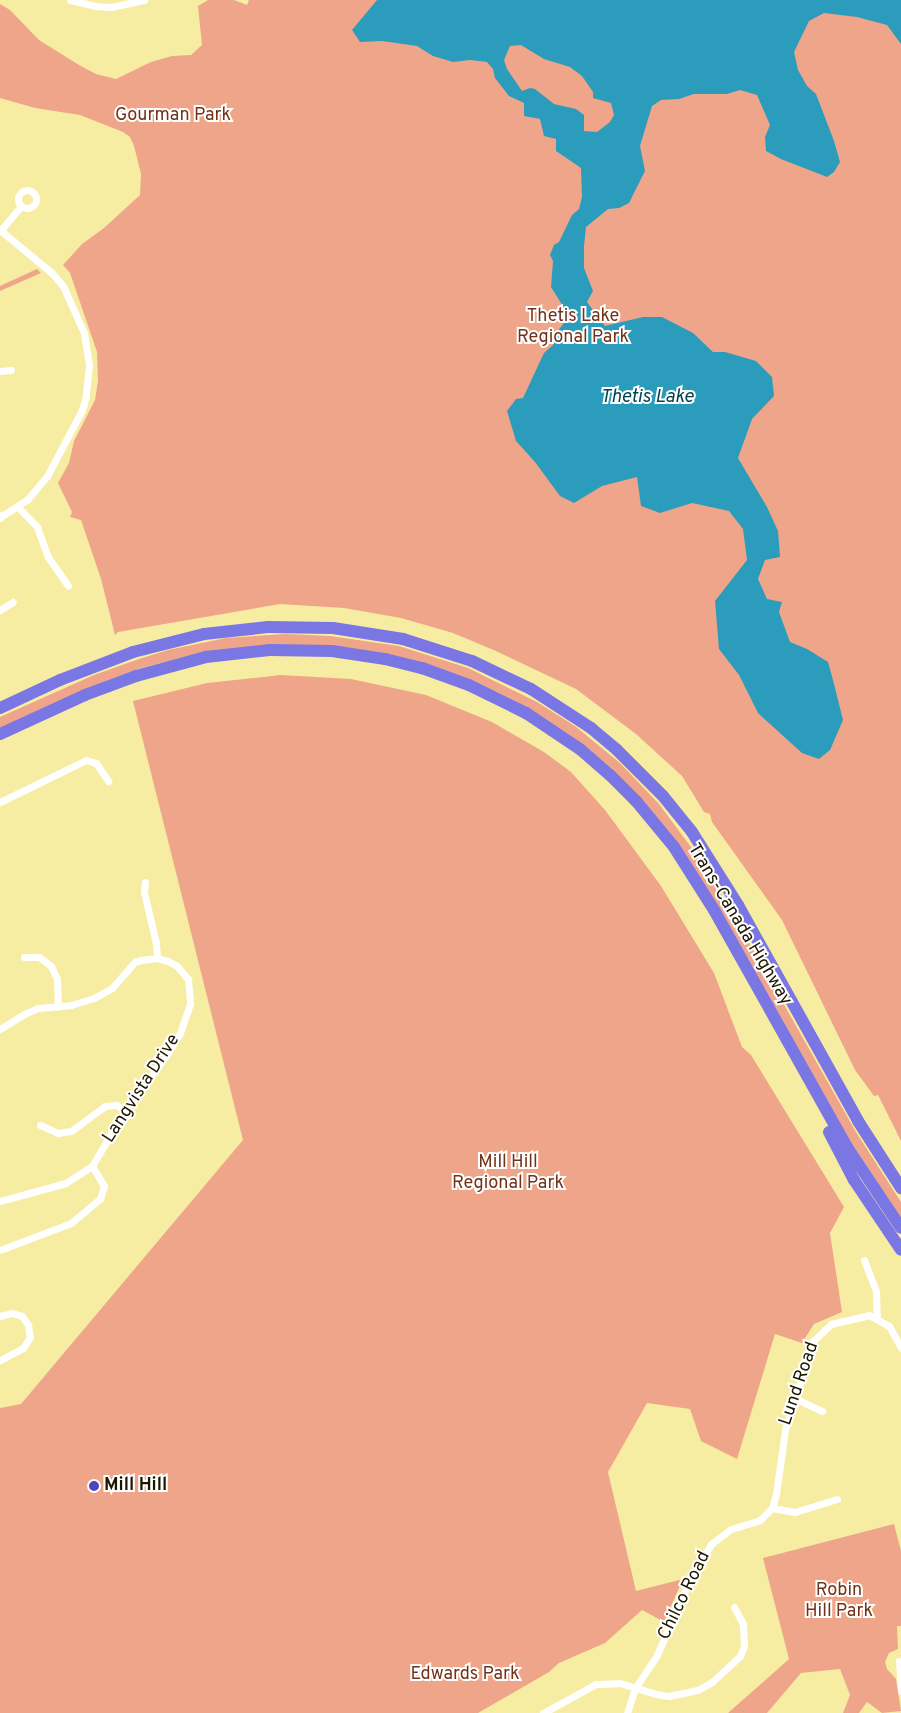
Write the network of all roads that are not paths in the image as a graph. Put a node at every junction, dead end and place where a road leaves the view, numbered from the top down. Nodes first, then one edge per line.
1 (70, 0) edge
2 (144, 0) edge
3 (20, 206) dead end
4 (0, 230) edge
5 (11, 370) dead end
6 (0, 372) edge
7 (18, 507) junction
8 (0, 517) edge
9 (68, 586) dead end
10 (13, 602) dead end
11 (0, 610) edge
12 (0, 708) edge
13 (0, 734) edge
14 (108, 781) dead end
15 (0, 802) edge
16 (145, 882) dead end
17 (24, 957) dead end
18 (157, 958) junction
19 (58, 1006) junction
20 (0, 1029) edge
21 (799, 1063) junction
22 (125, 1110) junction
23 (40, 1125) dead end
24 (92, 1166) junction
25 (898, 1184) edge
26 (0, 1201) edge
27 (901, 1228) edge
28 (0, 1250) edge
29 (901, 1250) edge
30 (864, 1260) dead end
31 (0, 1316) edge
32 (877, 1318) junction
33 (901, 1348) edge
34 (0, 1360) edge
35 (794, 1398) junction
36 (822, 1411) dead end
37 (837, 1499) dead end
38 (772, 1508) junction
39 (734, 1607) dead end
40 (899, 1661) dead end
41 (635, 1688) junction
42 (901, 1692) edge
43 (543, 1713) edge
44 (627, 1713) edge

1 - 2 street
3 - 4 street
4 - 7 street
5 - 6 street
7 - 8 street
7 - 9 street
10 - 11 street
12 - 25 highway, Trans-Canada Highway
13 - 21 highway, Trans-Canada Highway
14 - 15 street
16 - 18 street
17 - 19 street
18 - 19 street
18 - 22 street, Langvista Drive
19 - 20 street
21 - 27 highway, Trans-Canada Highway
21 - 29 highway
22 - 23 street
22 - 24 street, Langvista Drive
24 - 26 street, Langvista Drive
24 - 28 street
30 - 32 street
31 - 34 street
32 - 33 street
32 - 35 street, Lund Road
35 - 36 street
35 - 38 street, Lund Road
37 - 38 street
38 - 41 street, Chilco Road
39 - 41 street
40 - 42 street
41 - 43 street
41 - 44 street, Chilco Road

